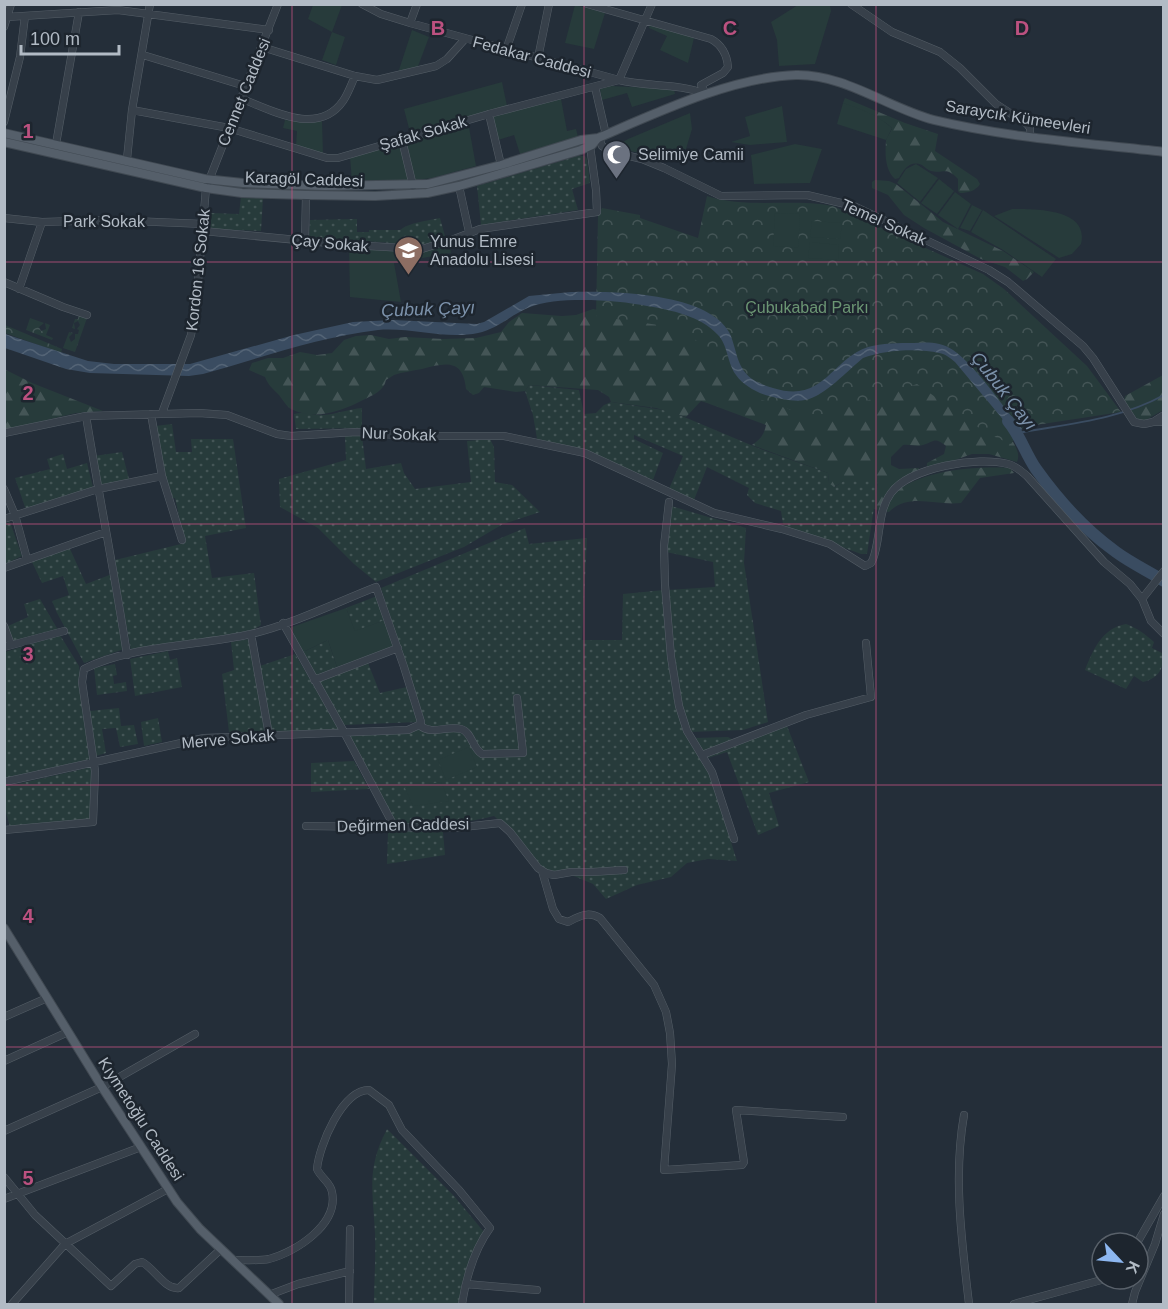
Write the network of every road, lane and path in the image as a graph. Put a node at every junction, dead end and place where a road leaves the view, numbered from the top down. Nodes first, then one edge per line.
1 (11, 4) edge
2 (150, 4) edge
3 (278, 4) edge
4 (362, 4) edge
5 (383, 4) edge
6 (417, 4) edge
7 (522, 4) edge
8 (549, 4) edge
9 (587, 4) edge
10 (652, 4) edge
11 (851, 4) edge
12 (79, 12) junction
13 (148, 13) junction
14 (380, 13) junction
15 (25, 16) junction
16 (7, 18) junction
17 (645, 19) junction
18 (410, 23) junction
19 (4, 27) edge
20 (269, 30) junction
21 (465, 39) junction
22 (262, 47) junction
23 (506, 50) junction
24 (143, 55) junction
25 (538, 58) junction
26 (355, 76) junction
27 (619, 80) junction
28 (245, 86) junction
29 (595, 87) junction
30 (706, 94) junction
31 (240, 98) junction
32 (132, 110) junction
33 (489, 114) junction
34 (4, 122) edge
35 (229, 128) junction
36 (4, 132) edge
37 (1030, 136) junction
38 (601, 137) junction
39 (402, 140) junction
40 (4, 142) edge
41 (56, 144) junction
42 (590, 146) junction
43 (1164, 152) edge
44 (127, 159) junction
45 (501, 165) junction
46 (209, 179) junction
47 (413, 186) junction
48 (459, 186) junction
49 (206, 188) junction
50 (306, 195) junction
51 (4, 218) edge
52 (42, 222) junction
53 (203, 227) junction
54 (469, 232) junction
55 (305, 241) junction
56 (4, 282) edge
57 (19, 289) junction
58 (87, 315) dead end
59 (162, 413) junction
60 (151, 414) junction
61 (1164, 415) edge
62 (86, 416) junction
63 (1153, 422) junction
64 (1164, 422) edge
65 (4, 433) edge
66 (162, 476) junction
67 (4, 489) edge
68 (98, 489) junction
69 (669, 502) dead end
70 (15, 515) junction
71 (4, 519) edge
72 (106, 532) junction
73 (182, 540) dead end
74 (27, 559) junction
75 (4, 568) edge
76 (1163, 571) edge
77 (1142, 599) junction
78 (283, 623) junction
79 (4, 626) edge
80 (64, 631) dead end
81 (251, 634) junction
82 (1164, 634) edge
83 (866, 644) dead end
84 (8, 646) edge
85 (398, 648) junction
86 (127, 655) junction
87 (314, 680) junction
88 (517, 699) dead end
89 (419, 725) junction
90 (344, 732) junction
91 (269, 735) junction
92 (702, 755) junction
93 (94, 762) junction
94 (4, 782) edge
95 (306, 826) dead end
96 (394, 826) junction
97 (4, 830) edge
98 (734, 839) dead end
99 (624, 870) dead end
100 (542, 871) junction
101 (5, 931) edge
102 (47, 998) junction
103 (4, 1017) edge
104 (68, 1032) junction
105 (195, 1034) dead end
106 (4, 1061) edge
107 (102, 1087) junction
108 (964, 1115) dead end
109 (843, 1117) dead end
110 (4, 1131) edge
111 (141, 1148) junction
112 (4, 1177) edge
113 (168, 1189) junction
114 (16, 1194) junction
115 (4, 1199) edge
116 (1162, 1201) edge
117 (1164, 1214) edge
118 (350, 1229) dead end
119 (1144, 1231) edge
120 (65, 1244) junction
121 (221, 1249) junction
122 (232, 1260) junction
123 (350, 1271) junction
124 (1090, 1283) edge
125 (466, 1284) junction
126 (537, 1290) dead end
127 (269, 1295) junction
128 (12, 1305) edge
129 (279, 1305) edge
130 (349, 1305) edge
131 (462, 1305) edge
132 (969, 1305) edge
133 (1014, 1305) edge
134 (1132, 1305) edge

1 - 16 street
2 - 13 street
3 - 20 street, Cennet Caddesi
4 - 14 street, Fedakar Caddesi
5 - 14 street
6 - 18 street
7 - 23 street
8 - 25 street
9 - 17 street
10 - 17 street
11 - 37 street
12 - 13 street
12 - 15 street
12 - 41 street
13 - 20 street
13 - 24 street
14 - 18 street, Fedakar Caddesi
15 - 16 street
15 - 34 street
16 - 19 street
17 - 27 street
17 - 30 street
18 - 21 street, Fedakar Caddesi
20 - 22 street, Cennet Caddesi
21 - 23 street, Fedakar Caddesi
21 - 26 street
22 - 26 street
22 - 28 street, Cennet Caddesi
23 - 25 street, Fedakar Caddesi
24 - 28 street
24 - 32 street
25 - 27 street, Fedakar Caddesi
26 - 31 street
27 - 29 street, Şafak Sokak
27 - 30 street, Fedakar Caddesi
28 - 31 street, Cennet Caddesi
29 - 33 street, Şafak Sokak
29 - 38 street
30 - 37 main road, Saraycık Kümeevleri
30 - 38 main road, Saraycık Kümeevleri
31 - 35 street, Cennet Caddesi
32 - 35 street, Şafak Sokak
32 - 44 street
33 - 39 street, Şafak Sokak
33 - 45 street
35 - 39 street, Şafak Sokak
35 - 46 street, Cennet Caddesi
36 - 41 main road, Saraycık Kümeevleri
37 - 43 main road, Saraycık Kümeevleri
38 - 42 main road
38 - 45 main road, Saraycık Kümeevleri
38 - 63 street, Temel Sokak
39 - 47 street
40 - 49 main road, Karagöl Caddesi
41 - 44 main road, Saraycık Kümeevleri
42 - 48 main road, Karagöl Caddesi
42 - 54 street, Çay Sokak
44 - 46 main road, Saraycık Kümeevleri
45 - 47 main road, Saraycık Kümeevleri
46 - 47 main road, Saraycık Kümeevleri
46 - 49 street, Cennet Caddesi
48 - 50 main road, Karagöl Caddesi
48 - 54 street
49 - 50 main road, Karagöl Caddesi
49 - 53 street, Kordon 16 Sokak
50 - 55 street
51 - 52 street, Park Sokak
52 - 53 street, Park Sokak
52 - 57 street
53 - 55 street, Çay Sokak
53 - 59 street, Kordon 16 Sokak
54 - 55 street, Çay Sokak
56 - 57 street
57 - 58 street
59 - 60 street, Nur Sokak
59 - 77 street, Nur Sokak
60 - 62 street, Nur Sokak
60 - 66 street
61 - 63 street
62 - 65 street, Nur Sokak
62 - 68 street
63 - 64 street
66 - 68 street
66 - 73 street
67 - 70 street
68 - 70 street
68 - 72 street
69 - 92 street
70 - 71 street
70 - 74 street
72 - 74 street
72 - 86 street
74 - 75 street
76 - 77 street
77 - 82 street
78 - 81 street
78 - 85 street
78 - 87 street
79 - 84 street
80 - 84 street
81 - 86 street
81 - 91 street
83 - 92 street
85 - 87 street
85 - 89 street
86 - 93 street
87 - 90 street
88 - 89 street
89 - 90 street, Merve Sokak
90 - 91 street, Merve Sokak
90 - 96 street
91 - 93 street, Merve Sokak
92 - 98 street
93 - 94 street, Merve Sokak
93 - 97 street
95 - 96 street, Değirmen Caddesi
96 - 100 street, Değirmen Caddesi
99 - 100 street
100 - 109 street
101 - 102 main road, Kıymetoğlu Caddesi
102 - 103 street
102 - 104 main road, Kıymetoğlu Caddesi
104 - 106 street
104 - 107 main road, Kıymetoğlu Caddesi
105 - 107 street
107 - 110 street
107 - 111 main road, Kıymetoğlu Caddesi
108 - 132 street
111 - 113 main road, Kıymetoğlu Caddesi
111 - 114 street
112 - 114 street
113 - 120 street
113 - 121 main road, Kıymetoğlu Caddesi
114 - 115 street
114 - 120 street
116 - 119 street
117 - 134 street
118 - 123 street
120 - 121 street
120 - 128 street
121 - 122 main road, Kıymetoğlu Caddesi
122 - 125 street
122 - 127 main road, Kıymetoğlu Caddesi
123 - 127 street
123 - 130 street
124 - 133 street
125 - 126 street
125 - 131 street
127 - 129 main road, Kıymetoğlu Caddesi

